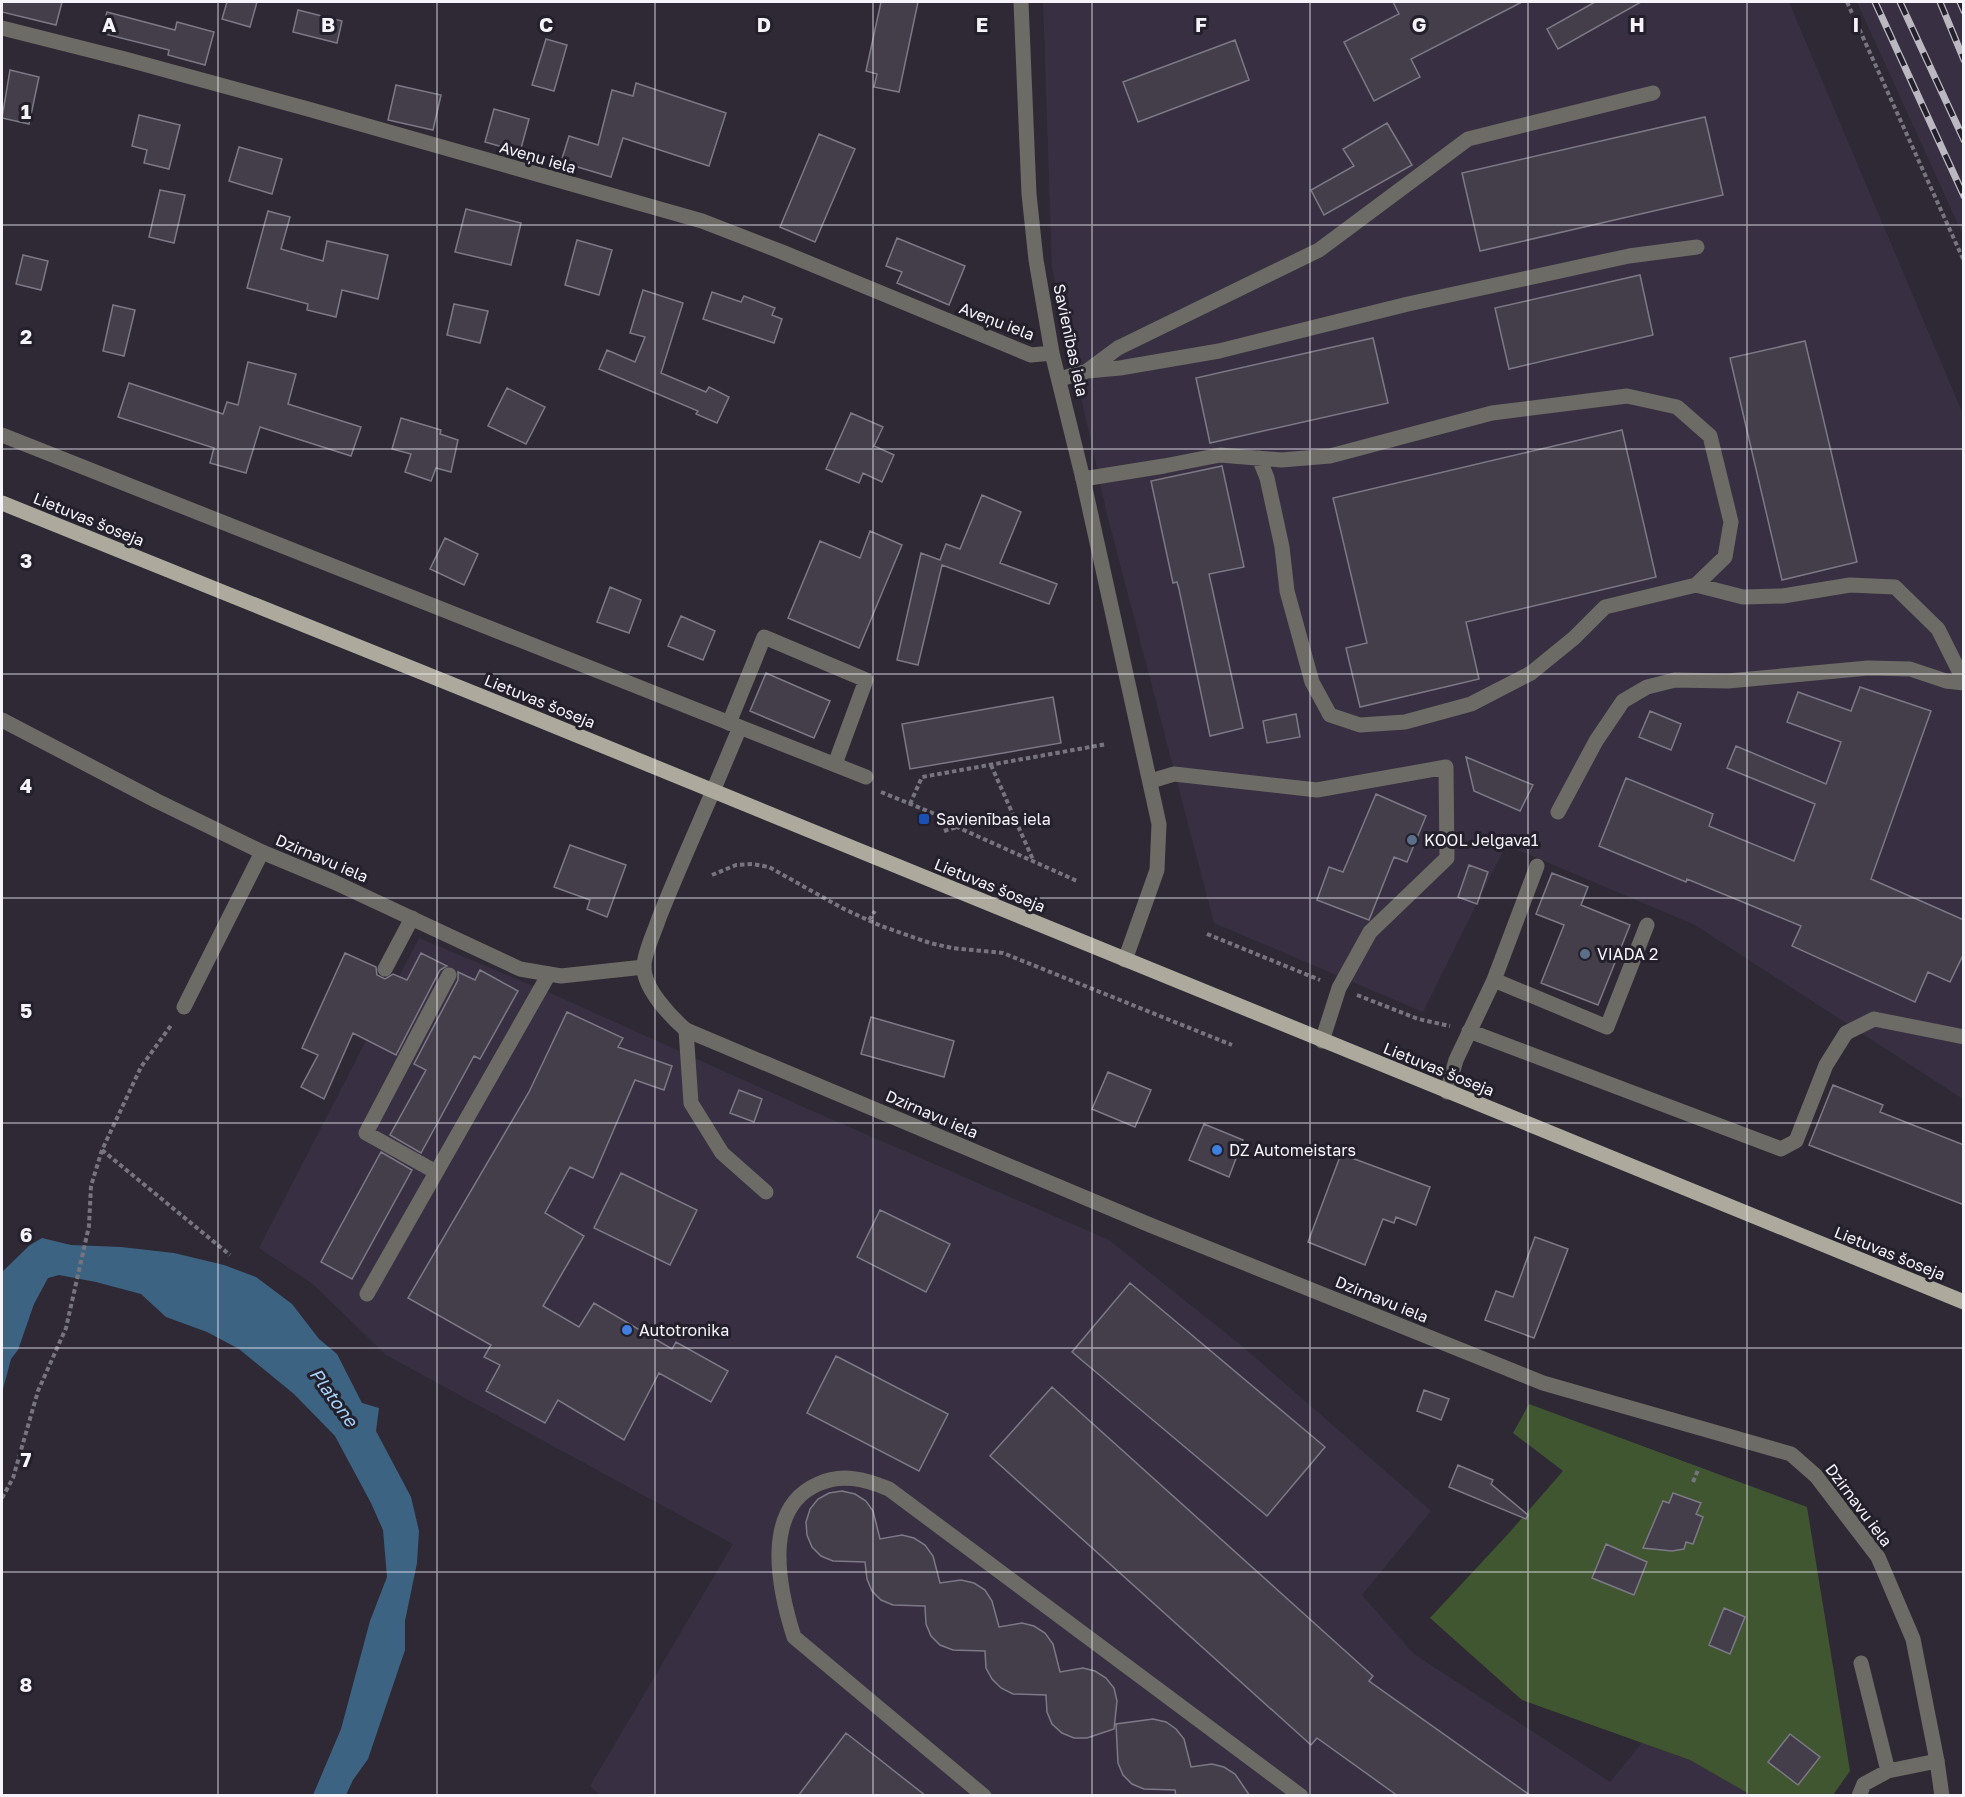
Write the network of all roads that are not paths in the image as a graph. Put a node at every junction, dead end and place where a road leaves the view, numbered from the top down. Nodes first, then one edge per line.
1 (1021, 2) edge
2 (2, 28) edge
3 (1653, 93) dead end
4 (1697, 247) dead end
5 (1052, 353) junction
6 (1087, 371) junction
7 (1060, 379) junction
8 (2, 435) edge
9 (1260, 458) junction
10 (1083, 478) junction
11 (2, 503) edge
12 (1696, 585) junction
13 (1964, 682) edge
14 (2, 720) edge
15 (734, 725) junction
16 (835, 764) junction
17 (866, 777) road end
18 (1151, 781) junction
19 (713, 791) junction
20 (1558, 812) dead end
21 (262, 852) junction
22 (1537, 866) dead end
23 (412, 918) junction
24 (1647, 925) dead end
25 (1125, 960) junction
26 (644, 967) junction
27 (386, 969) dead end
28 (549, 974) junction
29 (449, 975) dead end
30 (1494, 980) junction
31 (184, 1007) road end
32 (686, 1030) junction
33 (1469, 1031) junction
34 (1964, 1037) edge
35 (1322, 1041) junction
36 (1447, 1092) junction
37 (436, 1172) junction
38 (766, 1192) dead end
39 (367, 1294) dead end
40 (1964, 1302) edge
41 (1861, 1663) dead end
42 (1937, 1761) junction
43 (1888, 1771) junction
44 (984, 1796) edge
45 (1301, 1796) edge
46 (1859, 1796) edge
47 (1941, 1796) edge

1 - 5 street, Savienības iela
2 - 5 street, Aveņu iela
3 - 6 street
4 - 6 street
5 - 7 street, Savienības iela
6 - 7 street
7 - 10 street, Savienības iela
8 - 15 street
9 - 10 street
9 - 12 street
9 - 12 street
10 - 18 street, Savienības iela
11 - 19 main road, Lietuvas šoseja
12 - 13 street
13 - 20 street
14 - 21 street, Dzirnavu iela
15 - 16 street
15 - 16 street
15 - 19 street
16 - 17 street
18 - 25 street, Savienības iela
18 - 35 street
19 - 25 main road, Lietuvas šoseja
19 - 26 street
21 - 23 street, Dzirnavu iela
21 - 31 street
22 - 30 street
23 - 27 street
23 - 28 street, Dzirnavu iela
24 - 30 street
25 - 35 main road, Lietuvas šoseja
26 - 28 street, Dzirnavu iela
26 - 32 street, Dzirnavu iela
28 - 37 street
29 - 37 street
30 - 33 street
32 - 38 street
32 - 42 street, Dzirnavu iela
33 - 34 street
33 - 36 street
35 - 36 main road, Lietuvas šoseja
36 - 40 main road, Lietuvas šoseja
37 - 39 street
41 - 43 street
42 - 43 street
42 - 47 street, Dzirnavu iela
43 - 46 street
44 - 45 street

